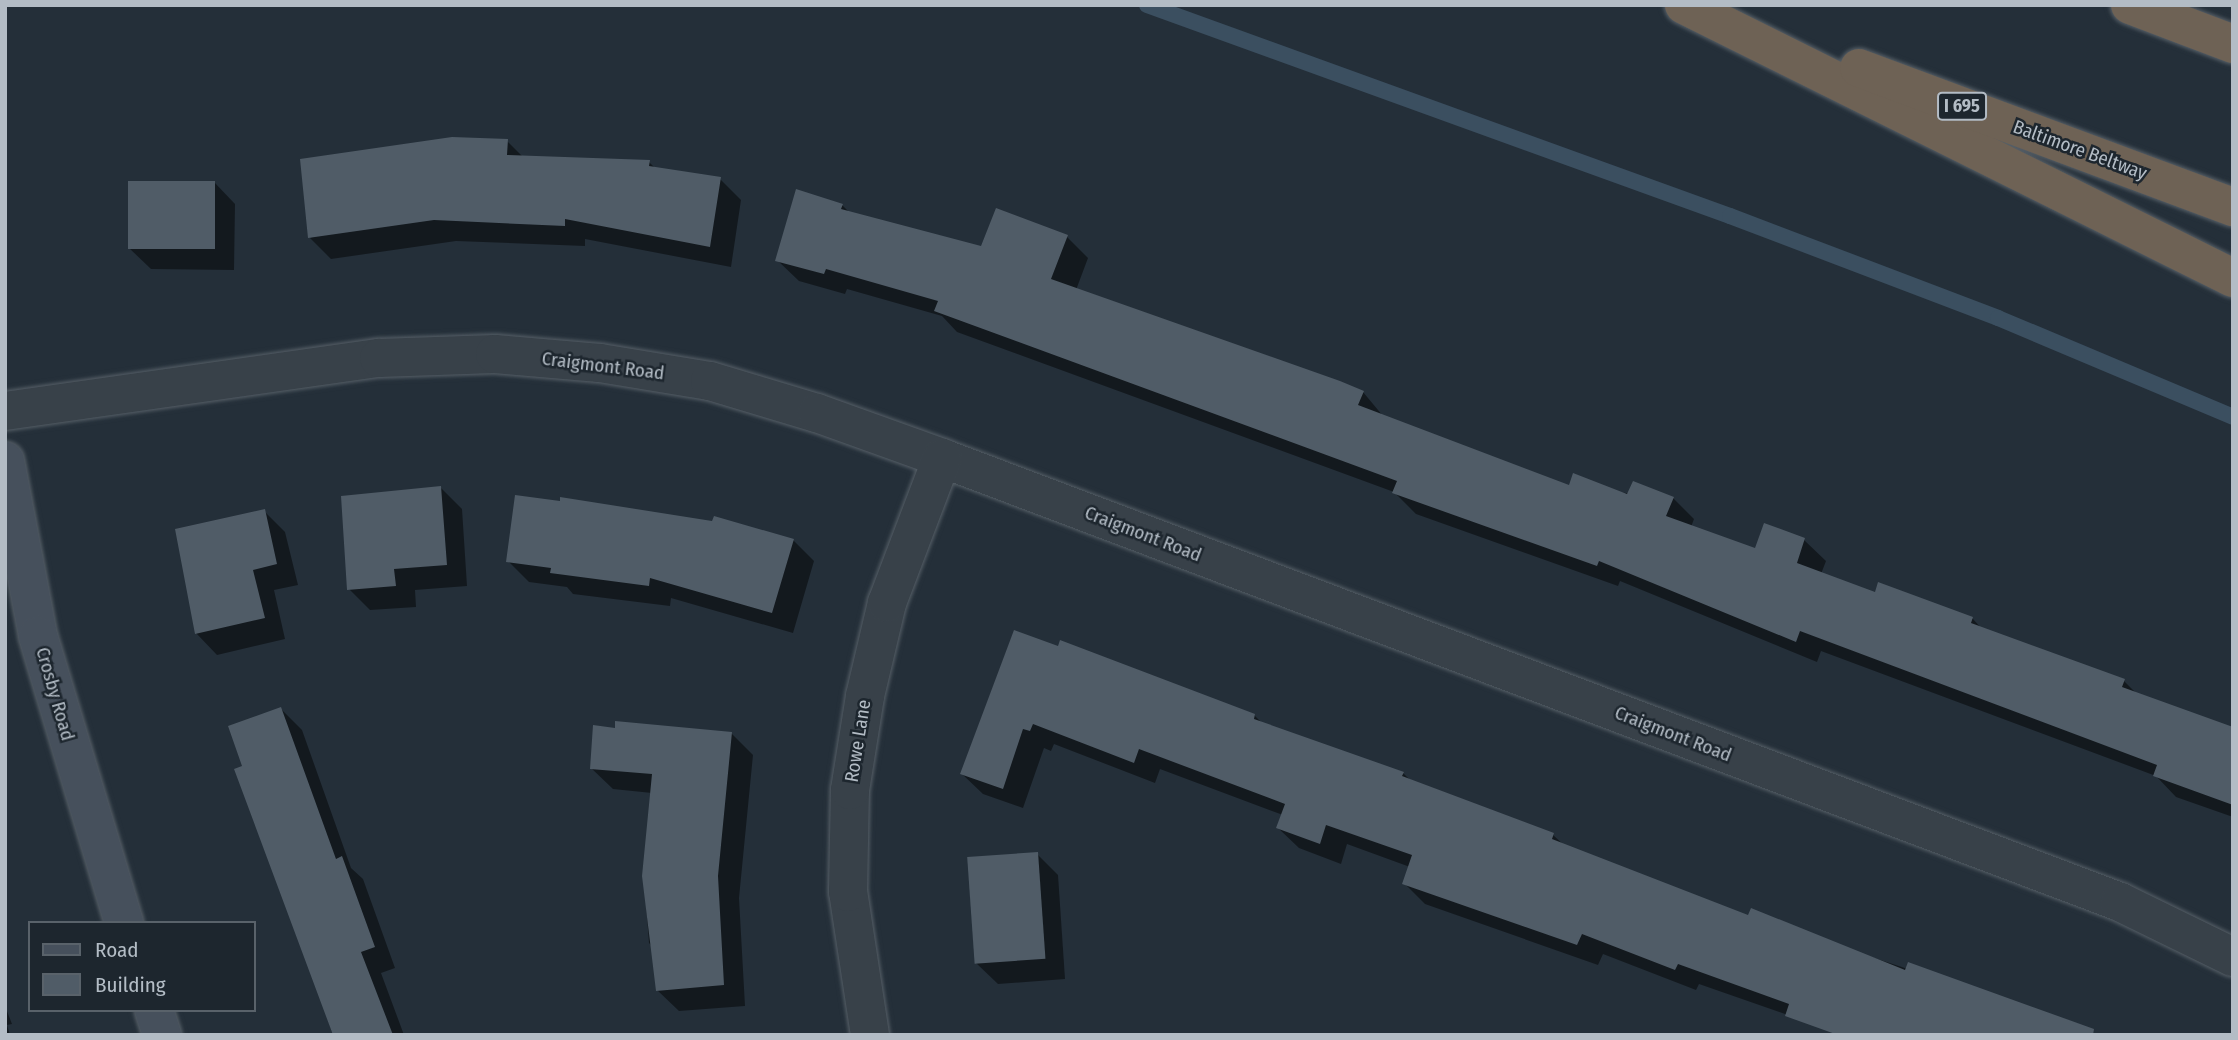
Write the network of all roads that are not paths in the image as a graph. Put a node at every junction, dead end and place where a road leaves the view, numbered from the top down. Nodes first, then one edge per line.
1 (1684, 5) edge
2 (1690, 5) edge
3 (2130, 5) edge
4 (2160, 5) edge
5 (2233, 24) edge
6 (2233, 44) edge
7 (2233, 207) edge
8 (2233, 278) edge
9 (5, 411) edge
10 (942, 458) junction
11 (5, 461) edge
12 (123, 921) edge
13 (2233, 957) edge
14 (155, 1012) edge
15 (162, 1035) edge
16 (870, 1035) edge

1 - 8 highway
2 - 7 highway, Baltimore Beltway / I 695
3 - 6 highway
4 - 5 highway
9 - 10 street, Craigmont Road
10 - 13 street, Craigmont Road
10 - 16 street, Rowe Lane
11 - 12 main road, Crosby Road
14 - 15 main road

